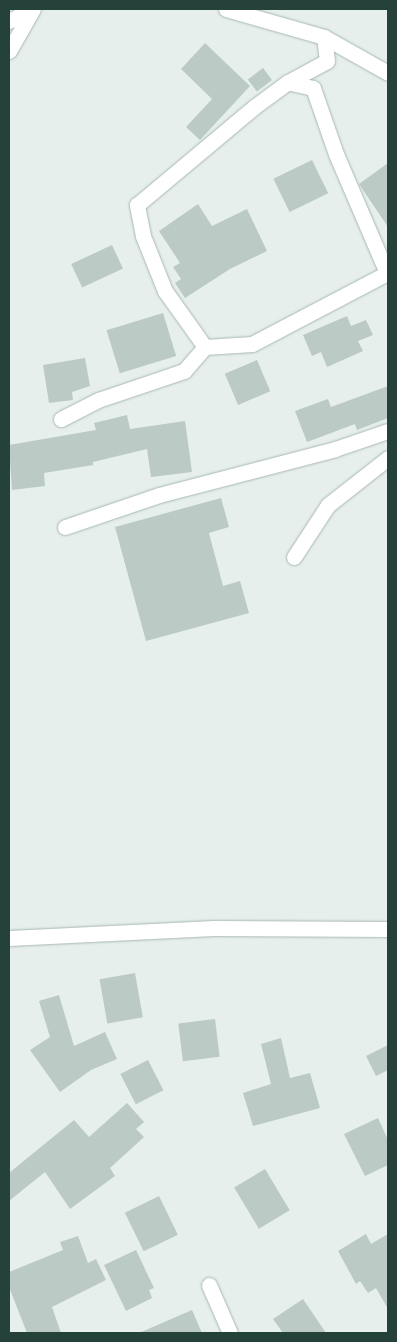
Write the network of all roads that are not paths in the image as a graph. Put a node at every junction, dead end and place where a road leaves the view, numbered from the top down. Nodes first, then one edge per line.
1 (33, 9) edge
2 (226, 9) edge
3 (9, 21) edge
4 (324, 37) junction
5 (9, 51) edge
6 (388, 73) edge
7 (288, 82) junction
8 (388, 274) edge
9 (205, 347) junction
10 (61, 419) dead end
11 (388, 431) edge
12 (388, 458) edge
13 (66, 527) dead end
14 (294, 557) dead end
15 (388, 929) edge
16 (9, 938) edge
17 (209, 1285) dead end
18 (230, 1333) edge

1 - 3 street
1 - 5 street
2 - 4 street
4 - 6 street
4 - 7 street
7 - 8 street
7 - 9 street
8 - 9 street
9 - 10 street
11 - 13 street
12 - 14 street
15 - 16 street
17 - 18 street

